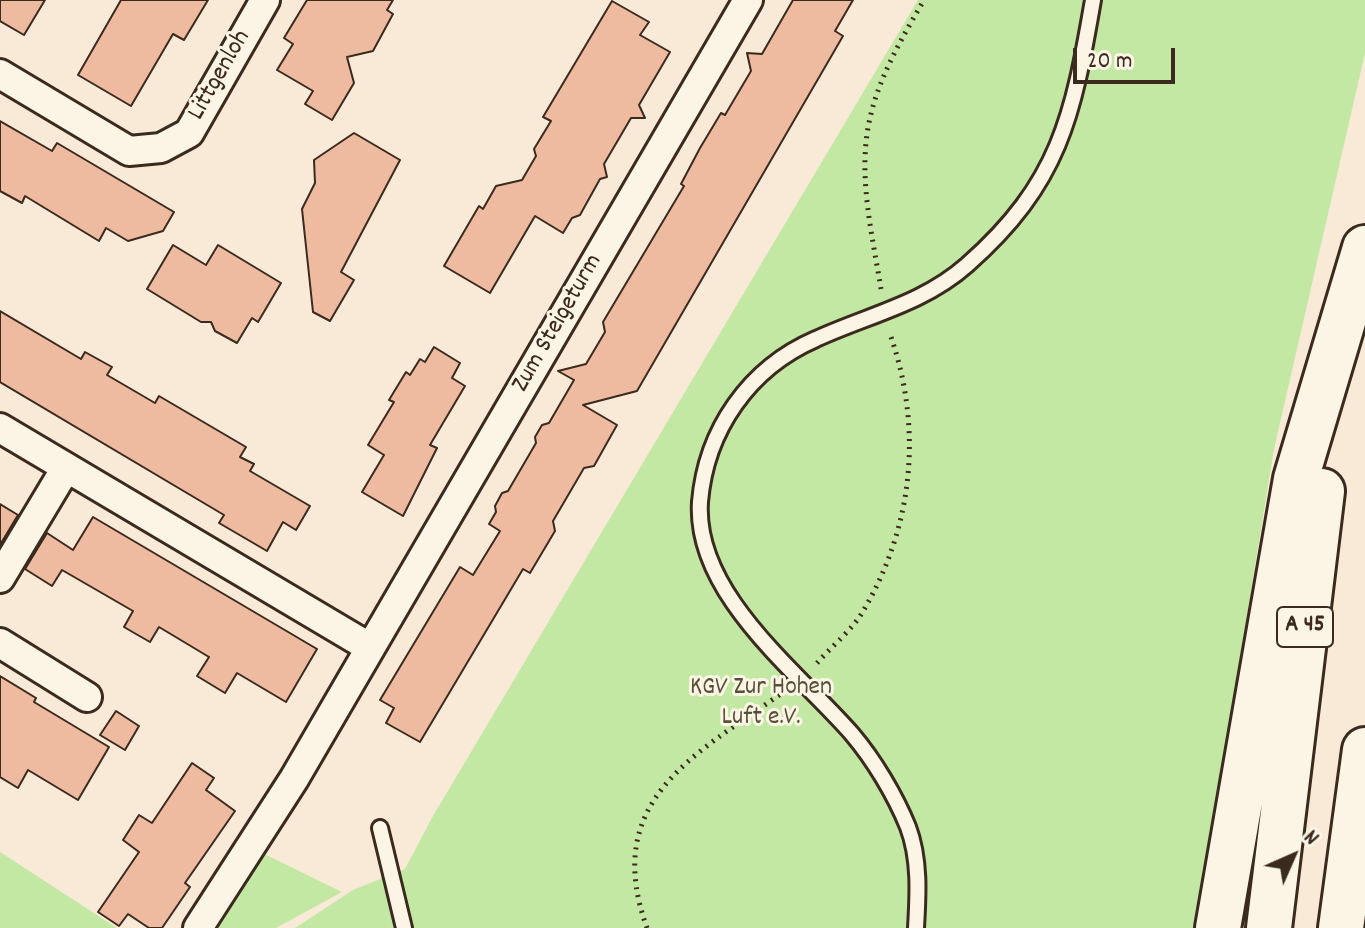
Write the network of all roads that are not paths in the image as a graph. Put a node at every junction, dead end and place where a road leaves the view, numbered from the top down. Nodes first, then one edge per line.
1 (265, 0) edge
2 (748, 0) edge
3 (1093, 0) edge
4 (0, 74) edge
5 (1365, 248) edge
6 (1342, 326) junction
7 (0, 428) edge
8 (66, 468) junction
9 (0, 578) edge
10 (0, 643) edge
11 (369, 647) junction
12 (87, 697) dead end
13 (1365, 750) edge
14 (380, 828) dead end
15 (1344, 918) edge
16 (198, 928) edge
17 (404, 928) edge
18 (916, 928) edge
19 (1218, 928) edge
20 (1269, 928) edge

1 - 4 street, Littgenloh
2 - 11 street, Zum Steigeturm
3 - 18 lane
5 - 6 highway, A 45
6 - 19 highway
6 - 20 highway, A 45
7 - 8 street
8 - 9 street
8 - 11 street
10 - 12 street
11 - 16 street, Zum Steigeturm
13 - 15 highway
14 - 17 lane

